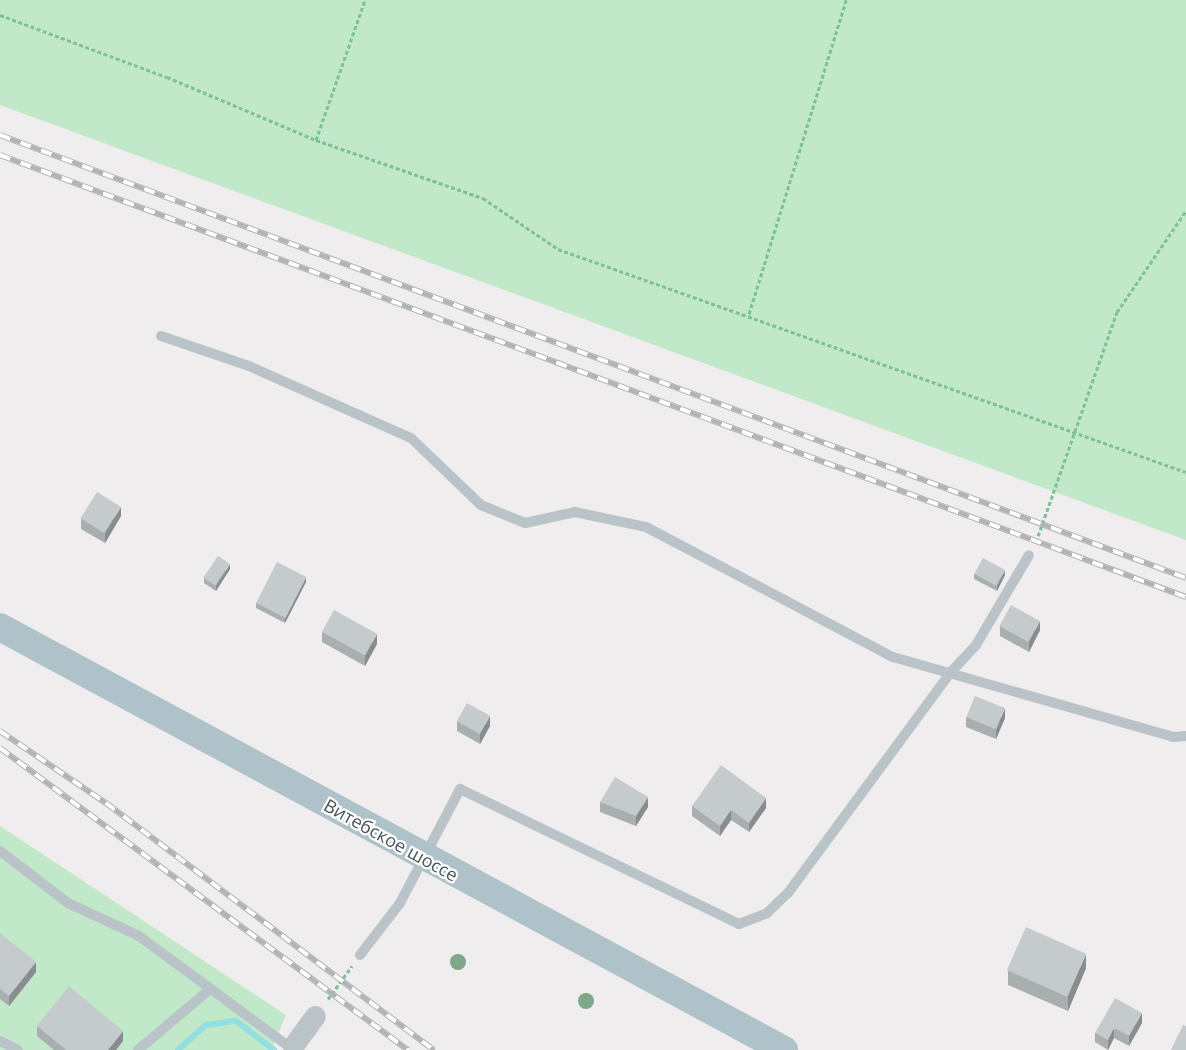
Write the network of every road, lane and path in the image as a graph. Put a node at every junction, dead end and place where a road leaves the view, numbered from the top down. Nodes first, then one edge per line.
1 (365, 0) edge
2 (846, 0) edge
3 (0, 15) edge
4 (316, 140) junction
5 (1186, 211) edge
6 (749, 314) junction
7 (161, 336) dead end
8 (1074, 434) junction
9 (1186, 472) edge
10 (1029, 555) joint
11 (0, 627) edge
12 (951, 672) junction
13 (1186, 736) edge
14 (0, 851) edge
15 (424, 858) junction
16 (360, 956) joint
17 (209, 990) junction
18 (315, 1016) joint
19 (0, 1042) edge
20 (292, 1048) edge
21 (18, 1050) edge
22 (138, 1050) edge
23 (784, 1050) edge

1 - 4 path
2 - 6 path
3 - 4 path
4 - 6 path
5 - 8 path
6 - 8 path
7 - 12 lane
8 - 9 path
8 - 10 path
10 - 12 lane
11 - 15 main road, Витебское шоссе
12 - 13 lane
12 - 15 lane
14 - 17 lane
15 - 16 lane
15 - 23 main road, Витебское шоссе
16 - 18 path
17 - 20 lane
17 - 22 lane
18 - 20 street
19 - 21 lane

